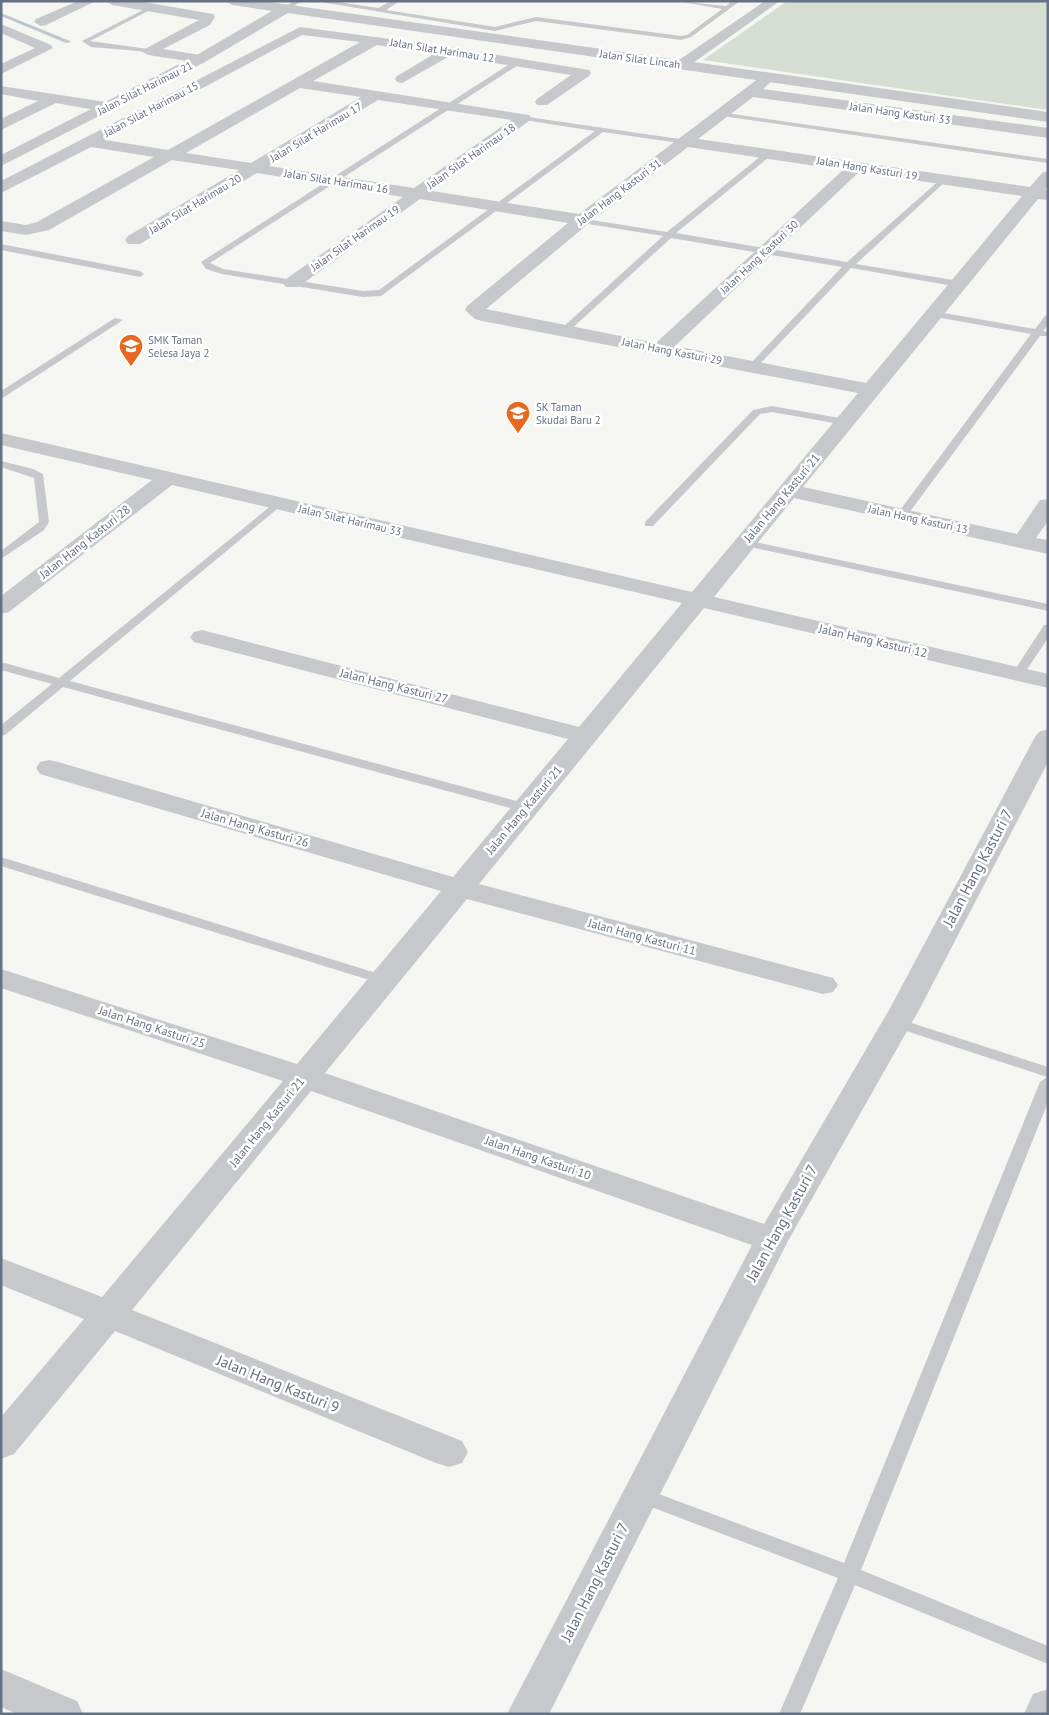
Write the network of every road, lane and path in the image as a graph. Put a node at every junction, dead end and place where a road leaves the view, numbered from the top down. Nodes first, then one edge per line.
1 (90, 1) edge
2 (112, 1) edge
3 (232, 1) edge
4 (299, 1) edge
5 (318, 1) edge
6 (397, 1) edge
7 (737, 1) edge
8 (774, 1) edge
9 (686, 2) edge
10 (153, 7) junction
11 (728, 8) junction
12 (285, 9) junction
13 (378, 11) junction
14 (41, 22) dead end
15 (3, 30) edge
16 (300, 31) joint
17 (444, 31) junction
18 (375, 40) junction
19 (418, 46) junction
20 (148, 51) junction
21 (449, 51) junction
22 (200, 59) junction
23 (518, 62) junction
24 (682, 65) junction
25 (1, 70) edge
26 (768, 78) junction
27 (402, 79) dead end
28 (297, 83) junction
29 (1, 90) edge
30 (752, 92) junction
31 (376, 95) junction
32 (54, 99) junction
33 (542, 102) dead end
34 (449, 106) junction
35 (106, 107) junction
36 (722, 114) junction
37 (524, 118) junction
38 (1048, 118) edge
39 (1, 124) edge
40 (601, 130) junction
41 (1048, 133) edge
42 (89, 142) junction
43 (686, 142) junction
44 (770, 153) junction
45 (168, 154) junction
46 (1, 161) edge
47 (1048, 161) edge
48 (856, 166) junction
49 (256, 168) junction
50 (943, 179) junction
51 (334, 180) junction
52 (3, 186) edge
53 (1043, 188) edge
54 (417, 194) junction
55 (499, 206) junction
56 (582, 220) junction
57 (1, 226) edge
58 (670, 234) junction
59 (134, 240) dead end
60 (1, 247) edge
61 (765, 251) junction
62 (850, 265) junction
63 (140, 274) dead end
64 (292, 283) junction
65 (959, 284) junction
66 (474, 310) joint
67 (933, 314) junction
68 (1048, 318) edge
69 (118, 320) dead end
70 (565, 330) junction
71 (1043, 333) edge
72 (662, 348) junction
73 (752, 366) junction
74 (871, 390) junction
75 (1, 396) edge
76 (844, 422) junction
77 (1, 439) edge
78 (1, 464) edge
79 (168, 478) junction
80 (789, 490) junction
81 (278, 503) junction
82 (1048, 505) edge
83 (902, 515) junction
84 (649, 524) dead end
85 (1023, 541) junction
86 (745, 543) junction
87 (1048, 546) edge
88 (1, 556) edge
89 (698, 600) junction
90 (1, 607) edge
91 (1048, 608) edge
92 (1048, 628) edge
93 (202, 637) dead end
94 (1, 666) edge
95 (1018, 674) junction
96 (1048, 681) edge
97 (60, 683) junction
98 (1, 732) edge
99 (586, 736) junction
100 (1048, 737) edge
101 (49, 768) dead end
102 (526, 808) junction
103 (1, 861) edge
104 (460, 888) junction
105 (1, 978) edge
106 (384, 980) junction
107 (824, 985) dead end
108 (896, 1023) junction
109 (1048, 1072) edge
110 (304, 1077) junction
111 (1048, 1082) edge
112 (772, 1239) junction
113 (1, 1271) edge
114 (108, 1316) junction
115 (1, 1444) edge
116 (449, 1452) dead end
117 (640, 1495) junction
118 (850, 1574) junction
119 (1048, 1655) edge
120 (1, 1687) edge
121 (1048, 1707) edge
122 (62, 1714) edge
123 (528, 1714) edge
124 (789, 1714) edge
125 (1046, 1714) edge

1 - 14 street
2 - 10 street
3 - 12 street, Jalan Silat Lincah
4 - 12 lane
5 - 13 lane
6 - 13 lane
7 - 11 lane
8 - 24 street
9 - 11 lane
10 - 20 street
10 - 20 lane
11 - 13 lane
12 - 17 street, Jalan Silat Lincah
12 - 22 street, Jalan Silat Harimau 21
15 - 25 street
16 - 18 street, Jalan Silat Harimau 12
16 - 42 street, Jalan Silat Harimau 15
17 - 19 street
17 - 24 street, Jalan Silat Lincah
18 - 19 street, Jalan Silat Harimau 12
18 - 28 street
19 - 21 street, Jalan Silat Harimau 12
20 - 22 street
21 - 23 street, Jalan Silat Harimau 12
21 - 27 street
22 - 35 street, Jalan Silat Harimau 21
23 - 33 street, Jalan Silat Harimau 12
23 - 34 lane
24 - 26 street, Jalan Silat Lincah
26 - 30 street, Jalan Hang Kasturi 31
26 - 38 street, Jalan Silat Lincah
28 - 31 street
28 - 45 street
29 - 32 street
30 - 36 street, Jalan Hang Kasturi 31
30 - 41 street, Jalan Hang Kasturi 33
31 - 34 street
31 - 49 street, Jalan Silat Harimau 17
32 - 35 street
32 - 39 street
34 - 37 street
34 - 51 lane
35 - 46 street, Jalan Silat Harimau 21
36 - 43 street, Jalan Hang Kasturi 31
36 - 47 lane
37 - 40 lane
37 - 54 street, Jalan Silat Harimau 18
40 - 43 lane
40 - 55 lane
42 - 45 street, Jalan Silat Harimau 16
42 - 52 street, Jalan Silat Harimau 15
43 - 44 street, Jalan Hang Kasturi 19
43 - 56 street, Jalan Hang Kasturi 31
44 - 48 street, Jalan Hang Kasturi 19
44 - 58 lane
45 - 49 street, Jalan Silat Harimau 16
45 - 57 street
48 - 50 street, Jalan Hang Kasturi 19
48 - 61 street, Jalan Hang Kasturi 30
49 - 51 street, Jalan Silat Harimau 16
49 - 59 street, Jalan Silat Harimau 20
50 - 53 street, Jalan Hang Kasturi 19
50 - 62 lane
51 - 54 street, Jalan Silat Harimau 16
51 - 64 lane
53 - 65 street, Jalan Hang Kasturi 21
54 - 55 street, Jalan Silat Harimau 16
54 - 64 street, Jalan Silat Harimau 19
55 - 56 street, Jalan Silat Harimau 16
55 - 64 lane
56 - 58 lane
56 - 66 street, Jalan Hang Kasturi 31
58 - 61 lane
58 - 70 lane
60 - 63 lane
61 - 62 lane
61 - 72 street, Jalan Hang Kasturi 30
62 - 65 lane
62 - 73 lane
65 - 67 street, Jalan Hang Kasturi 21
66 - 70 street, Jalan Hang Kasturi 29
67 - 71 lane
67 - 74 street, Jalan Hang Kasturi 21
68 - 71 lane
69 - 75 lane
70 - 72 street, Jalan Hang Kasturi 29
71 - 83 lane
72 - 73 street, Jalan Hang Kasturi 29
73 - 74 street, Jalan Hang Kasturi 29
74 - 76 street, Jalan Hang Kasturi 21
76 - 80 street, Jalan Hang Kasturi 21
76 - 84 lane
77 - 79 street, Jalan Silat Harimau 33
78 - 88 lane
79 - 81 street, Jalan Silat Harimau 33
79 - 90 street, Jalan Hang Kasturi 28
80 - 83 street, Jalan Hang Kasturi 13
80 - 86 street, Jalan Hang Kasturi 21
81 - 89 street, Jalan Silat Harimau 33
81 - 97 lane
82 - 85 street
83 - 85 street, Jalan Hang Kasturi 13
85 - 87 street, Jalan Hang Kasturi 13
86 - 89 street, Jalan Hang Kasturi 21
86 - 91 lane
89 - 95 street, Jalan Hang Kasturi 12
89 - 99 street, Jalan Hang Kasturi 21
92 - 95 lane
93 - 99 street, Jalan Hang Kasturi 27
94 - 97 lane
95 - 96 street, Jalan Hang Kasturi 12
97 - 98 lane
97 - 102 lane
99 - 102 street, Jalan Hang Kasturi 21
100 - 108 street, Jalan Hang Kasturi 7
101 - 104 street, Jalan Hang Kasturi 26
102 - 104 street, Jalan Hang Kasturi 21
103 - 106 lane
104 - 106 street, Jalan Hang Kasturi 21
104 - 107 street, Jalan Hang Kasturi 11
105 - 110 street, Jalan Hang Kasturi 25
106 - 110 street, Jalan Hang Kasturi 21
108 - 109 lane
108 - 112 street, Jalan Hang Kasturi 7
110 - 112 street, Jalan Hang Kasturi 10
110 - 114 street, Jalan Hang Kasturi 21
111 - 118 lane
112 - 117 street, Jalan Hang Kasturi 7
113 - 114 street, Jalan Hang Kasturi 9
114 - 115 street, Jalan Hang Kasturi 21
114 - 116 street, Jalan Hang Kasturi 9
117 - 118 lane
117 - 123 street, Jalan Hang Kasturi 7
118 - 119 lane
118 - 124 lane
120 - 122 street
121 - 125 street

